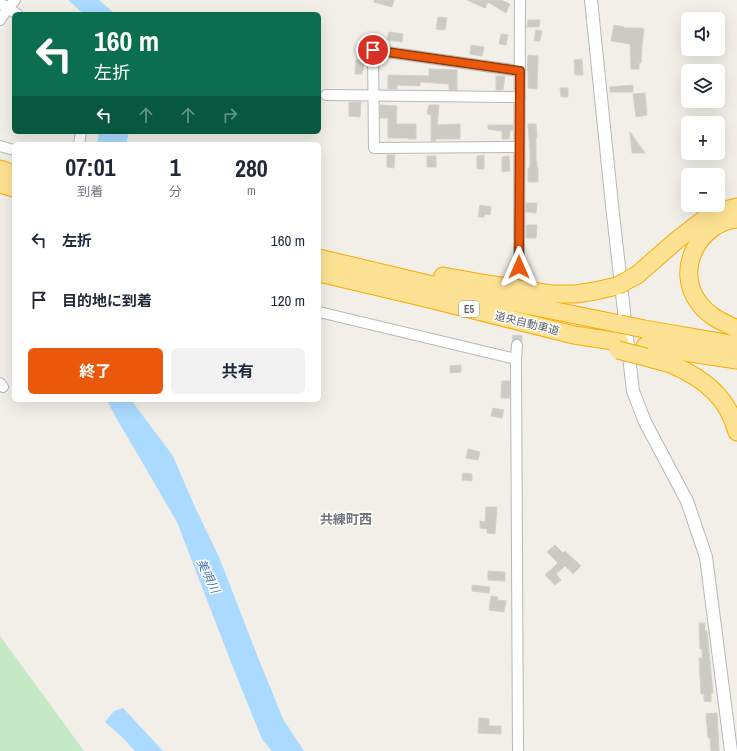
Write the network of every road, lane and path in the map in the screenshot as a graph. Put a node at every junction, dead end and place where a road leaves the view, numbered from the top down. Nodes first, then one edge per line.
1 (520, 0) edge
2 (591, 0) edge
3 (8, 4) edge
4 (15, 12) edge
5 (0, 20) edge
6 (520, 71) junction
7 (326, 95) dead end
8 (373, 96) junction
9 (520, 97) junction
10 (0, 146) edge
11 (519, 147) junction
12 (12, 149) edge
13 (0, 169) edge
14 (12, 173) edge
15 (0, 184) edge
16 (12, 187) edge
17 (737, 207) edge
18 (737, 219) edge
19 (321, 254) edge
20 (321, 258) edge
21 (519, 267) tunnel mouth
22 (321, 273) edge
23 (321, 312) edge
24 (737, 329) edge
25 (517, 345) tunnel mouth
26 (737, 345) edge
27 (646, 352) junction
28 (516, 359) junction
29 (737, 360) edge
30 (737, 432) edge
31 (518, 751) edge
32 (730, 751) edge

1 - 6 street
2 - 32 street
3 - 4 street
3 - 5 street
6 - 8 street
6 - 9 street
7 - 8 street
8 - 9 street
8 - 11 street
9 - 11 street
10 - 12 street
11 - 21 street
13 - 14 highway
15 - 16 highway
17 - 19 highway, bridge
18 - 24 highway
20 - 26 highway, 道央自動車道 / E5, bridge
22 - 27 highway, 道央自動車道 / E5
23 - 28 street
25 - 28 street
27 - 29 highway, 道央自動車道 / E5
27 - 30 highway
28 - 31 street

